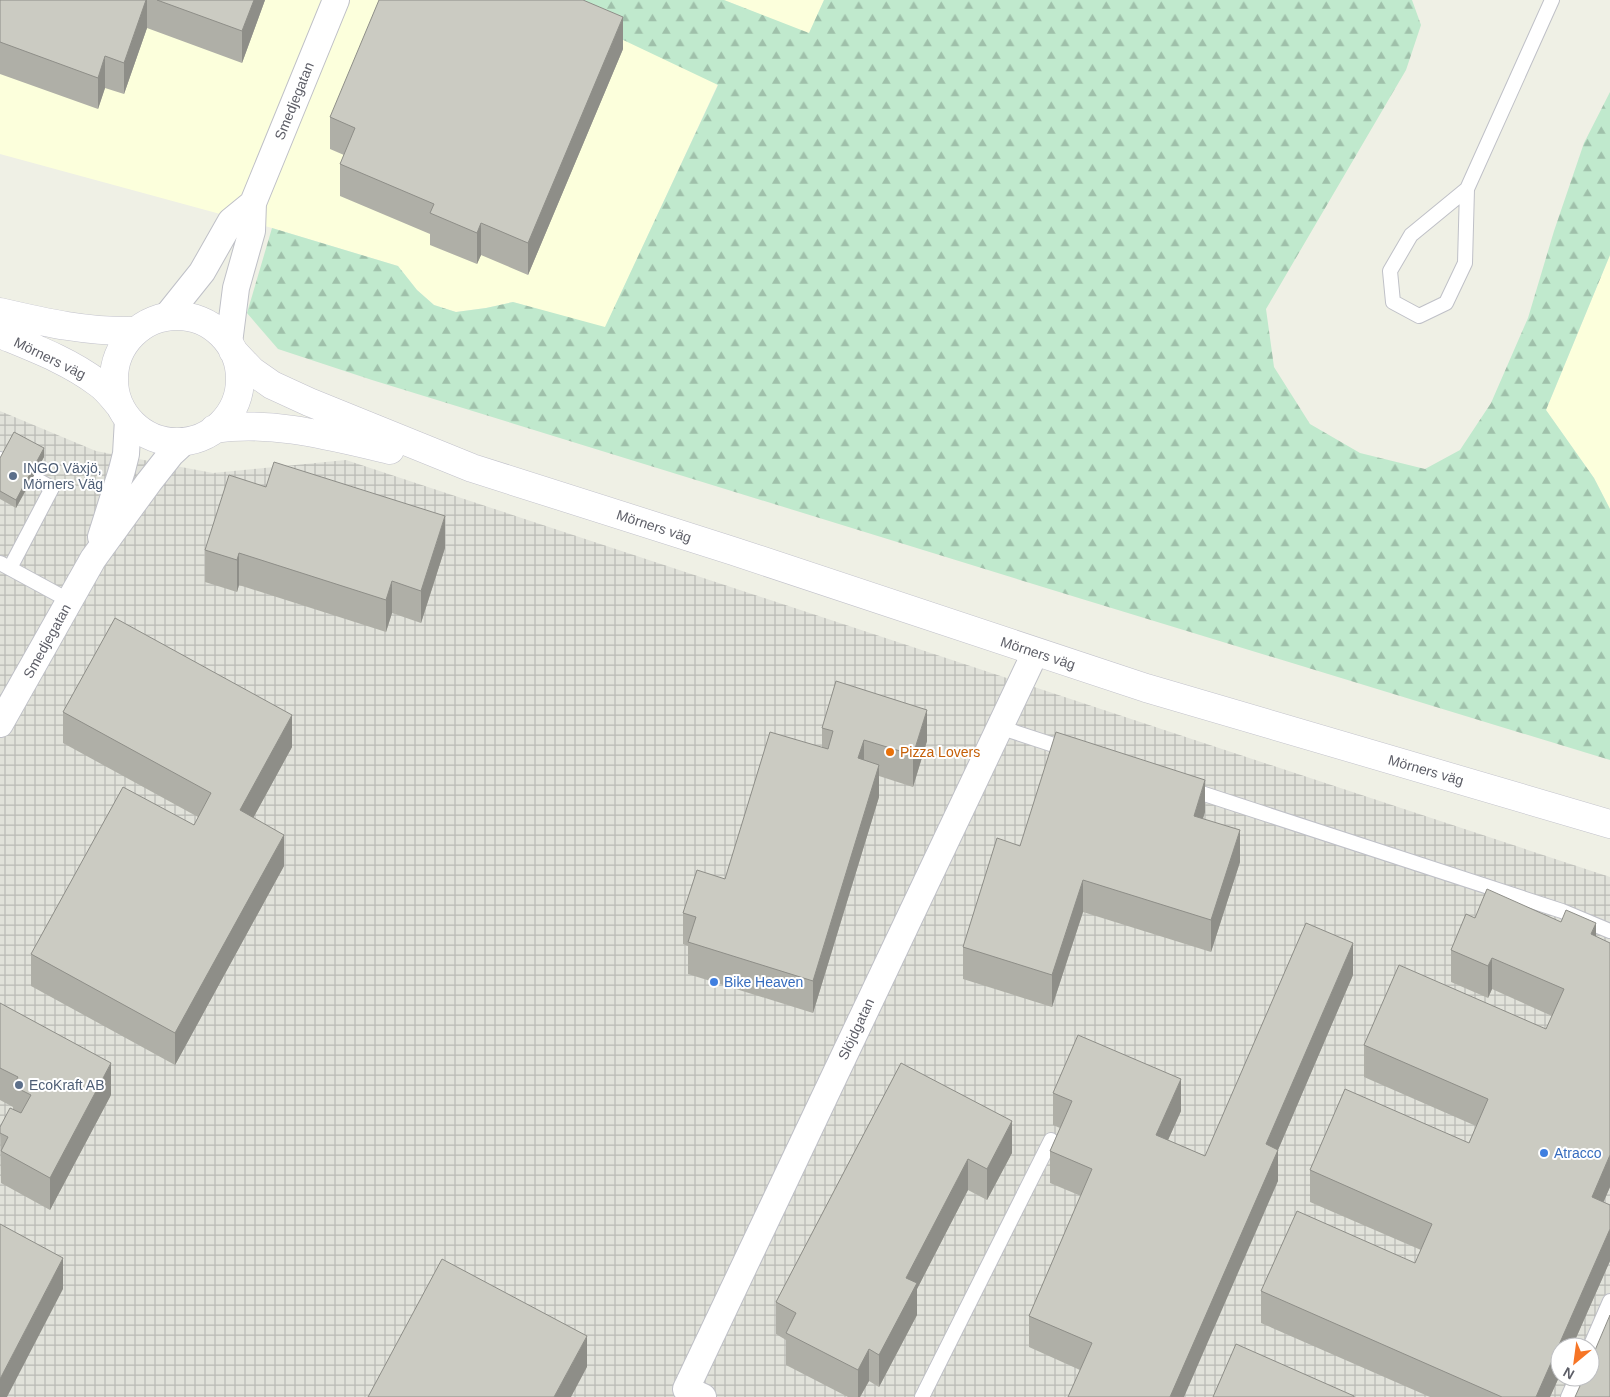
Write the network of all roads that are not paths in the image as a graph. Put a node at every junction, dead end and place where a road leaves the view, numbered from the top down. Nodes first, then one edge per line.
1 (336, 0) edge
2 (1552, 0) edge
3 (1466, 189) junction
4 (253, 203) junction
5 (0, 312) edge
6 (166, 316) junction
7 (136, 331) junction
8 (0, 334) edge
9 (231, 347) junction
10 (124, 412) junction
11 (214, 429) junction
12 (185, 441) junction
13 (0, 459) edge
14 (472, 468) junction
15 (94, 559) junction
16 (5, 566) edge
17 (70, 601) junction
18 (1035, 653) junction
19 (0, 724) edge
20 (1000, 727) junction
21 (1084, 755) edge
22 (1178, 786) edge
23 (1610, 824) edge
24 (1610, 931) edge
25 (1050, 1140) dead end
26 (1610, 1301) edge
27 (1594, 1337) edge
28 (702, 1397) edge
29 (922, 1397) edge

1 - 4 street, Smedjegatan
2 - 3 lane
3 - 3 lane
4 - 6 street, Smedjegatan
4 - 9 street, Smedjegatan
5 - 7 main road, Mörners väg
6 - 7 main road
6 - 9 main road
7 - 10 main road
8 - 10 main road, Mörners väg
9 - 11 main road
9 - 14 main road, Mörners väg
10 - 12 main road
10 - 15 street, Smedjegatan
11 - 12 main road
11 - 14 main road, Mörners väg
12 - 15 street, Smedjegatan
13 - 16 lane
14 - 18 main road, Mörners väg
15 - 17 street, Smedjegatan
16 - 17 lane
17 - 19 street, Smedjegatan
18 - 20 street, Slöjdgatan
18 - 23 main road, Mörners väg
20 - 21 lane
20 - 28 street, Slöjdgatan
22 - 24 lane
25 - 29 lane
26 - 27 lane

